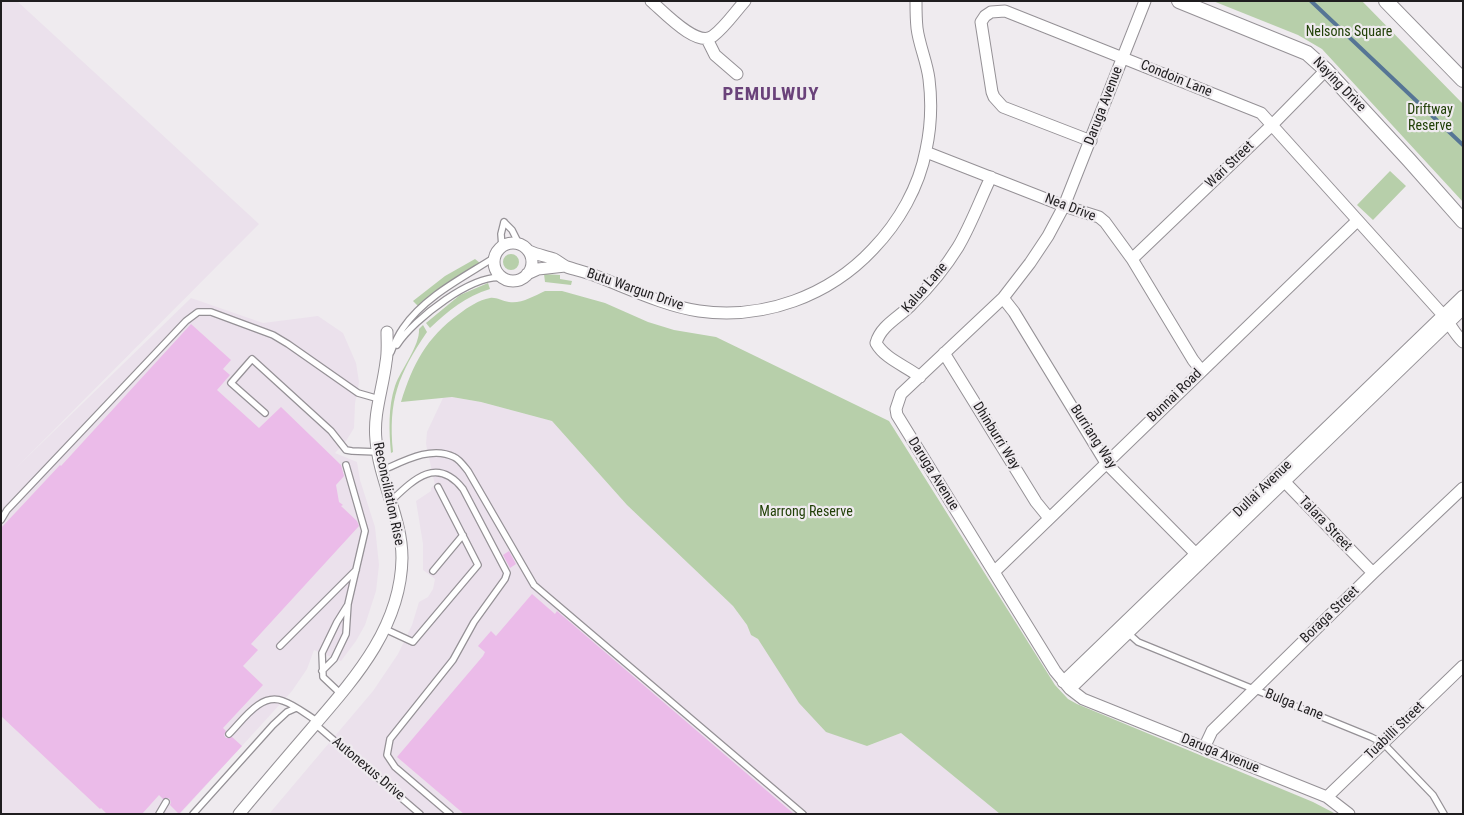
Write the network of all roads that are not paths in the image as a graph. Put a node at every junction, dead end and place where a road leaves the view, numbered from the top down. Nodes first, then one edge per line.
1 (651, 1) edge
2 (746, 1) edge
3 (916, 1) edge
4 (1145, 1) edge
5 (1179, 1) edge
6 (1386, 1) edge
7 (707, 39) junction
8 (1123, 58) junction
9 (1326, 70) junction
10 (737, 74) dead end
11 (1463, 80) edge
12 (1272, 125) junction
13 (1091, 141) junction
14 (926, 152) junction
15 (991, 176) junction
16 (1064, 206) junction
17 (1357, 221) junction
18 (1463, 221) edge
19 (502, 247) junction
20 (524, 247) junction
21 (495, 257) junction
22 (1132, 259) junction
23 (564, 266) junction
24 (527, 274) junction
25 (504, 278) junction
26 (1463, 296) edge
27 (1003, 298) junction
28 (1463, 309) edge
29 (1446, 319) junction
30 (387, 332) dead end
31 (1463, 342) edge
32 (944, 353) junction
33 (387, 361) junction
34 (1201, 370) junction
35 (920, 377) junction
36 (379, 399) junction
37 (265, 413) dead end
38 (377, 452) junction
39 (1106, 462) junction
40 (346, 465) dead end
41 (381, 471) junction
42 (1281, 479) junction
43 (438, 487) dead end
44 (1463, 488) edge
45 (390, 502) junction
46 (1049, 518) junction
47 (1, 520) edge
48 (463, 535) junction
49 (1199, 557) junction
50 (356, 570) junction
51 (433, 570) dead end
52 (994, 572) junction
53 (1373, 573) junction
54 (348, 604) junction
55 (385, 629) junction
56 (1125, 630) junction
57 (280, 646) dead end
58 (1463, 666) edge
59 (322, 671) junction
60 (1067, 686) junction
61 (1254, 689) junction
62 (341, 694) junction
63 (296, 708) junction
64 (316, 723) junction
65 (229, 734) dead end
66 (1383, 744) junction
67 (1204, 748) junction
68 (1327, 797) junction
69 (166, 802) dead end
70 (159, 814) edge
71 (193, 814) edge
72 (238, 814) edge
73 (420, 814) edge
74 (450, 814) edge
75 (803, 814) edge
76 (1349, 814) edge
77 (1444, 814) edge

1 - 7 street
2 - 7 street
3 - 14 street, Butu Wargun Drive
4 - 8 street, Daruga Avenue
5 - 9 street, Naying Drive
6 - 11 street
7 - 10 street
8 - 12 street, Condoin Lane
8 - 13 street, Daruga Avenue
8 - 13 street, Condoin Lane
9 - 12 street, Wari Street
9 - 18 street, Naying Drive
12 - 17 street, Condoin Lane
12 - 22 street, Wari Street
13 - 16 street, Daruga Avenue
14 - 15 street, Nea Drive
14 - 23 street, Butu Wargun Drive
15 - 16 street, Nea Drive
15 - 35 street, Kalua Lane
16 - 22 street, Nea Drive
16 - 27 street, Daruga Avenue
17 - 29 street, Condoin Lane
17 - 34 street, Bunnai Road
19 - 20 street, Butu Wargun Drive
19 - 20 lane
19 - 21 street
20 - 23 street, Butu Wargun Drive
20 - 24 street
21 - 25 street
21 - 33 lane
22 - 34 street, Nea Drive
23 - 24 street, Butu Wargun Drive
24 - 25 street, Butu Wargun Drive
25 - 33 lane
26 - 29 street, Dullai Avenue
27 - 32 street, Daruga Avenue
27 - 39 street, Burriang Way
28 - 29 street, Dullai Avenue
29 - 31 street, Condoin Lane
29 - 42 street, Dullai Avenue
30 - 33 street, Reconciliation Rise
32 - 35 street, Daruga Avenue
32 - 46 street, Dhinburri Way
33 - 36 street, Reconciliation Rise
34 - 39 street, Bunnai Road
35 - 52 street, Daruga Avenue
36 - 38 street, Reconciliation Rise
36 - 47 lane
37 - 38 lane
38 - 41 street, Reconciliation Rise
39 - 46 street, Bunnai Road
39 - 49 street, Burriang Way
40 - 50 lane
41 - 45 street, Reconciliation Rise
41 - 75 lane
42 - 49 street, Dullai Avenue
42 - 53 street, Talara Street
43 - 48 lane
44 - 53 street, Boraga Street
45 - 55 street, Reconciliation Rise
45 - 74 lane
46 - 52 street, Bunnai Road
48 - 51 lane
48 - 55 lane
49 - 56 street, Dullai Avenue
50 - 54 lane
50 - 57 lane
52 - 60 street, Daruga Avenue
53 - 61 street, Boraga Street
54 - 59 lane
54 - 59 lane
55 - 62 street, Reconciliation Rise
56 - 60 street, Dullai Avenue
56 - 61 lane, Bulga Lane
58 - 66 street, Tuabilli Street
59 - 62 lane
60 - 67 street, Daruga Avenue
61 - 66 lane, Bulga Lane
61 - 67 street, Boraga Street
62 - 64 street, Reconciliation Rise
63 - 64 lane, Autonexus Drive
63 - 65 lane, Autonexus Drive
63 - 71 lane
64 - 72 street, Reconciliation Rise
64 - 73 lane, Autonexus Drive
66 - 68 street, Tuabilli Street
66 - 77 lane, Bulga Lane
67 - 68 street, Daruga Avenue
68 - 76 street, Daruga Avenue
69 - 70 lane

